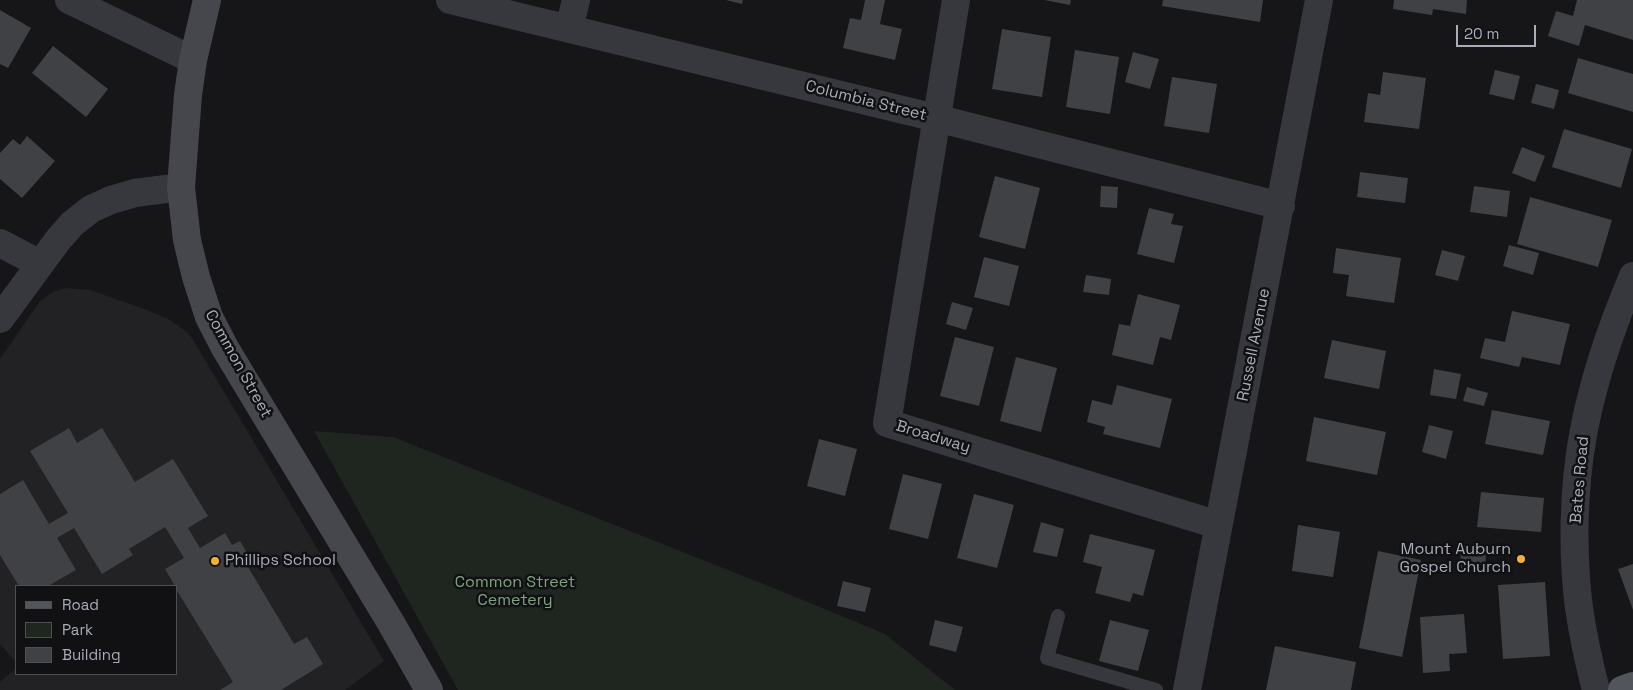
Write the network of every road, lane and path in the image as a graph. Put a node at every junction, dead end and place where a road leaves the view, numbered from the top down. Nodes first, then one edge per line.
1 (69, 0) edge
2 (206, 0) edge
3 (450, 0) edge
4 (576, 0) edge
5 (956, 0) edge
6 (1319, 0) edge
7 (569, 29) junction
8 (193, 60) junction
9 (936, 118) junction
10 (181, 187) junction
11 (1281, 206) junction
12 (0, 243) edge
13 (40, 264) junction
14 (1633, 276) edge
15 (0, 319) edge
16 (1218, 525) junction
17 (1058, 616) dead end
18 (1633, 686) edge
19 (429, 690) edge
20 (1156, 690) edge
21 (1187, 690) edge
22 (1596, 690) edge
23 (1622, 690) edge

1 - 8 street
2 - 8 main road, Common Street
3 - 7 street, Columbia Street
4 - 7 street
5 - 9 street
6 - 11 street, Russell Avenue
7 - 9 street, Columbia Street
8 - 10 main road, Common Street
9 - 11 street, Columbia Street
9 - 16 street, Broadway
10 - 13 street
10 - 19 main road, Common Street
11 - 16 street, Russell Avenue
12 - 13 street
13 - 15 street
14 - 22 street, Bates Road
16 - 21 street, Russell Avenue
17 - 20 lane
18 - 23 main road

